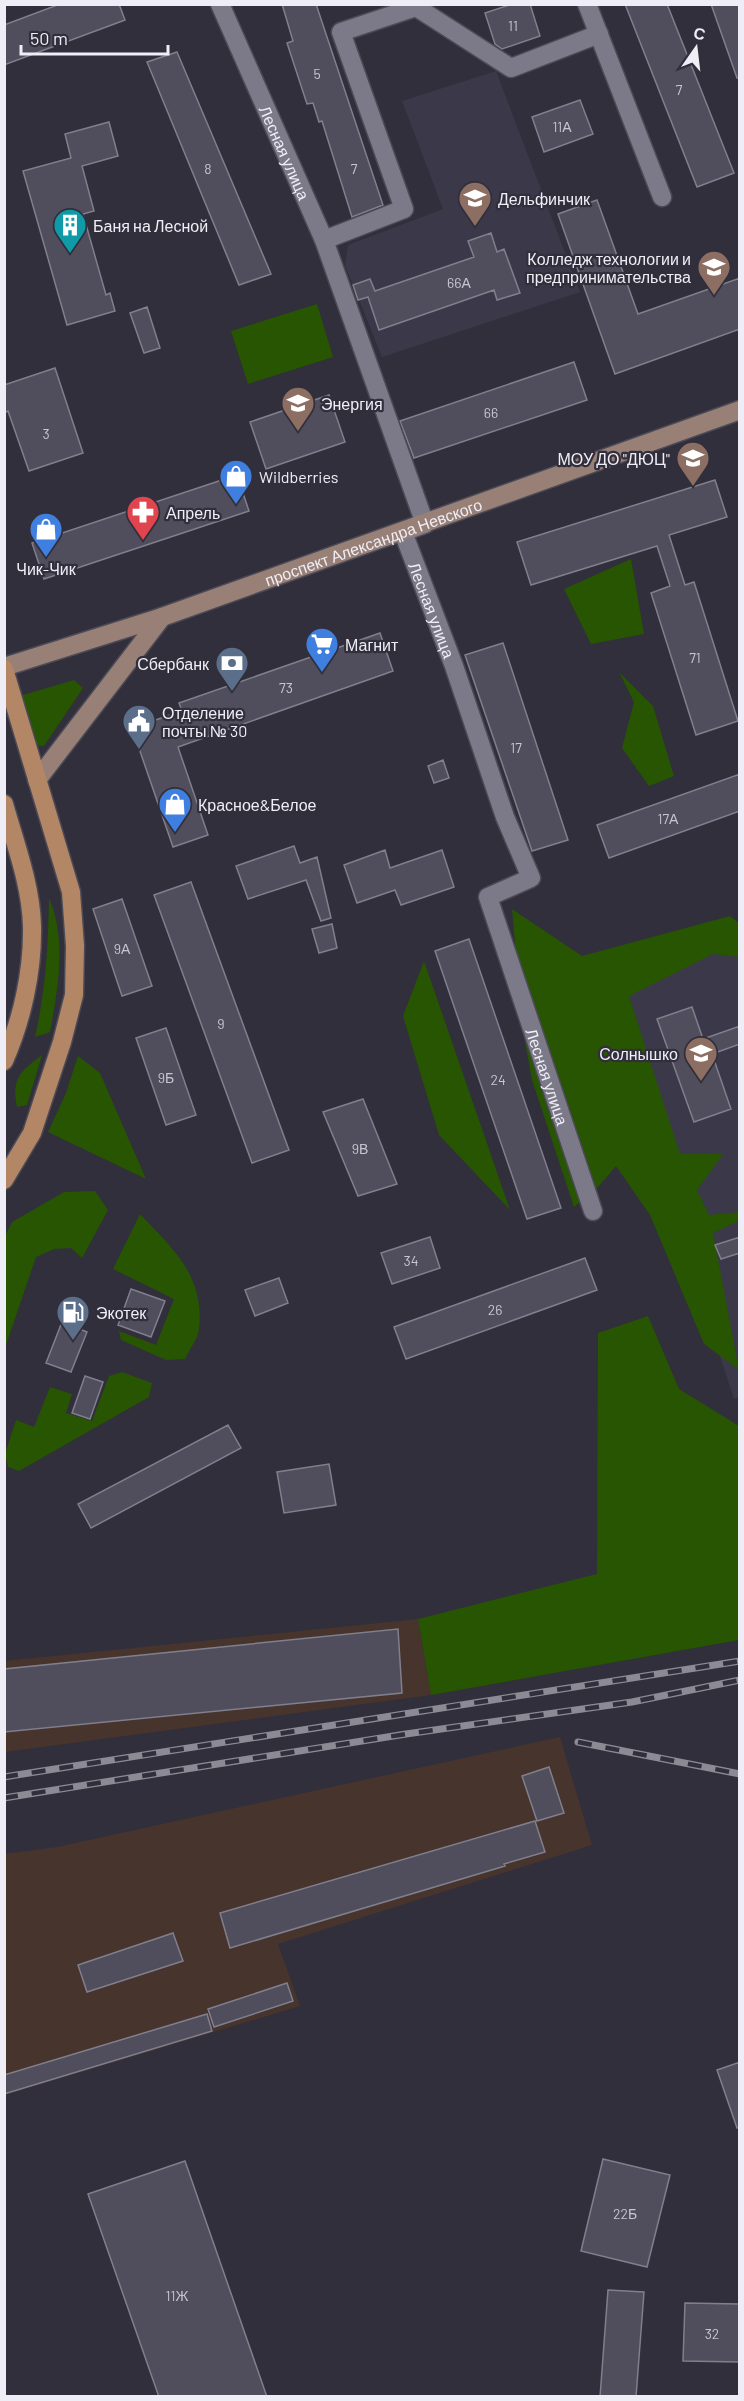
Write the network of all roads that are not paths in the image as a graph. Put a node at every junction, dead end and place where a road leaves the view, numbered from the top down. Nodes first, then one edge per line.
1 (220, 4) edge
2 (587, 4) edge
3 (415, 6) edge
4 (599, 34) junction
5 (662, 197) dead end
6 (324, 240) junction
7 (740, 410) edge
8 (425, 524) junction
9 (404, 532) junction
10 (162, 617) junction
11 (4, 668) edge
12 (37, 780) junction
13 (4, 804) edge
14 (4, 1061) edge
15 (4, 1180) edge
16 (593, 1211) dead end

1 - 6 street, Лесная улица
2 - 4 street
3 - 4 street
3 - 6 street
4 - 5 street
6 - 8 street, Лесная улица
7 - 8 main road, проспект Александра Невского
8 - 9 street
9 - 10 main road, проспект Александра Невского
9 - 16 street, Лесная улица
10 - 11 main road, проспект Александра Невского
10 - 12 main road
11 - 12 main road
12 - 15 main road
13 - 14 main road

